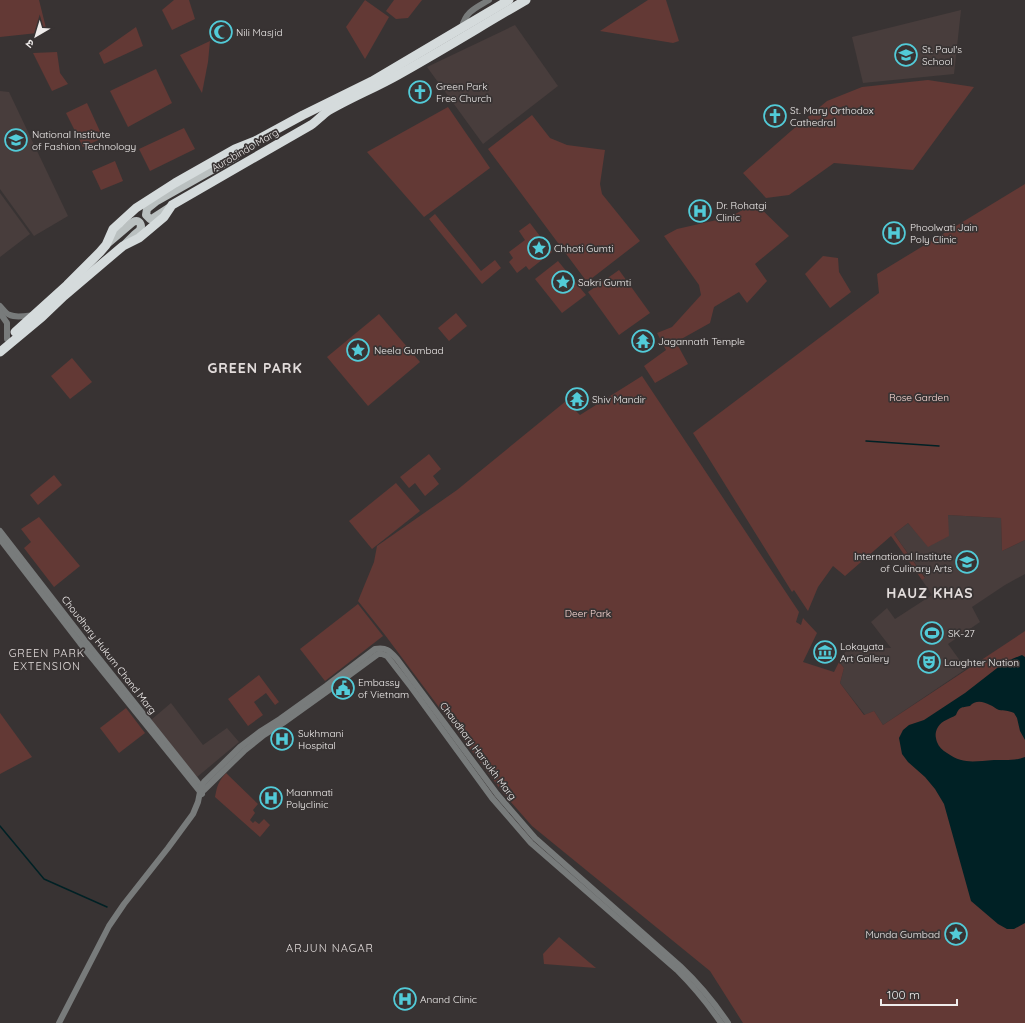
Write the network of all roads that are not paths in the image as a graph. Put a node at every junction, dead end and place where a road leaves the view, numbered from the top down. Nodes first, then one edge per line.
1 (489, 0) edge
2 (509, 0) edge
3 (526, 0) edge
4 (462, 27) junction
5 (255, 141) junction
6 (172, 205) junction
7 (106, 245) junction
8 (123, 246) junction
9 (0, 306) edge
10 (2, 314) edge
11 (33, 315) junction
12 (4, 342) edge
13 (0, 352) edge
14 (0, 531) edge
15 (0, 539) edge
16 (381, 651) junction
17 (202, 791) junction
18 (59, 1023) edge
19 (64, 1023) edge
20 (721, 1023) edge
21 (728, 1023) edge

1 - 4 street
2 - 4 highway, Aurobindo Marg
3 - 6 highway, Aurobindo Marg
4 - 5 highway, Aurobindo Marg
5 - 6 main road
5 - 7 highway, Aurobindo Marg
6 - 8 highway, Aurobindo Marg
7 - 8 main road
7 - 11 highway, Aurobindo Marg
8 - 13 highway, Aurobindo Marg
9 - 10 street
10 - 11 street
10 - 12 street
11 - 12 highway, Aurobindo Marg
14 - 17 street, Choudhary Hukum Chand Marg
15 - 17 street, Choudhary Hukum Chand Marg
16 - 17 street
16 - 20 street, Chaudhary Harsukh Marg
16 - 21 street, Chaudhary Harsukh Marg
17 - 18 street
17 - 19 street

